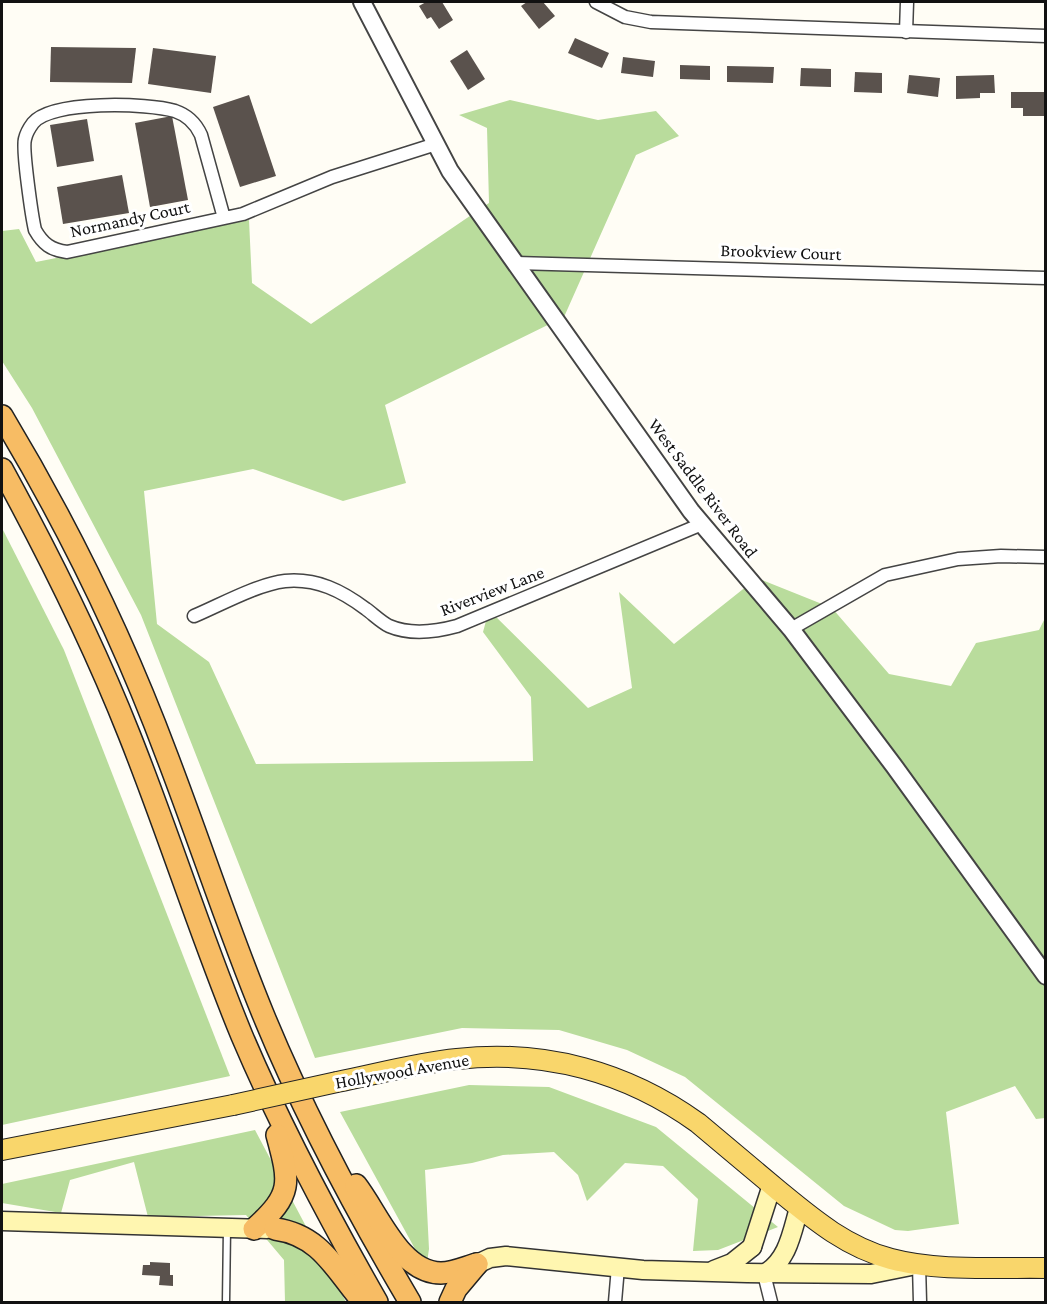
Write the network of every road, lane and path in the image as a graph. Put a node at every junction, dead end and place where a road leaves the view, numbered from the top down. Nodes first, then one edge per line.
1 (362, 2) edge
2 (596, 2) edge
3 (907, 2) edge
4 (906, 32) junction
5 (1046, 36) edge
6 (436, 144) junction
7 (224, 218) junction
8 (516, 263) junction
9 (1046, 278) edge
10 (2, 416) edge
11 (2, 469) edge
12 (702, 524) junction
13 (1046, 557) edge
14 (194, 616) dead end
15 (791, 629) junction
16 (1046, 976) edge
17 (261, 1079) junction
18 (321, 1142) junction
19 (2, 1150) edge
20 (772, 1185) junction
21 (799, 1208) junction
22 (4, 1220) edge
23 (227, 1228) junction
24 (254, 1229) junction
25 (275, 1229) joint
26 (752, 1247) junction
27 (477, 1264) junction
28 (919, 1265) junction
29 (618, 1267) junction
30 (1046, 1268) edge
31 (710, 1272) junction
32 (764, 1274) junction
33 (226, 1302) edge
34 (363, 1302) edge
35 (377, 1302) edge
36 (410, 1302) edge
37 (450, 1302) edge
38 (615, 1302) edge
39 (771, 1302) edge
40 (920, 1302) edge

1 - 6 street, West Saddle River Road
2 - 4 street
3 - 4 street
4 - 5 street
6 - 7 street, Normandy Court
6 - 8 street, West Saddle River Road
7 - 7 street, Normandy Court
8 - 9 street, Brookview Court
8 - 12 street, West Saddle River Road
10 - 18 highway
11 - 17 highway
12 - 14 street, Riverview Lane
12 - 15 street, West Saddle River Road
13 - 15 street
15 - 16 street, West Saddle River Road
17 - 24 highway
17 - 35 highway
18 - 27 highway
18 - 36 highway
19 - 20 main road, Hollywood Avenue, bridge
20 - 21 main road, Hollywood Avenue
20 - 26 main road
21 - 28 main road, Hollywood Avenue
21 - 32 main road
22 - 23 main road
23 - 24 main road
23 - 33 lane
24 - 25 main road
25 - 34 highway
26 - 31 main road
26 - 32 main road
27 - 29 main road, Hollywood Avenue
27 - 37 highway
28 - 30 main road, Hollywood Avenue
28 - 32 main road, Hollywood Avenue
28 - 40 street
29 - 31 main road, Hollywood Avenue
29 - 38 street
31 - 32 main road, Hollywood Avenue
32 - 39 street

